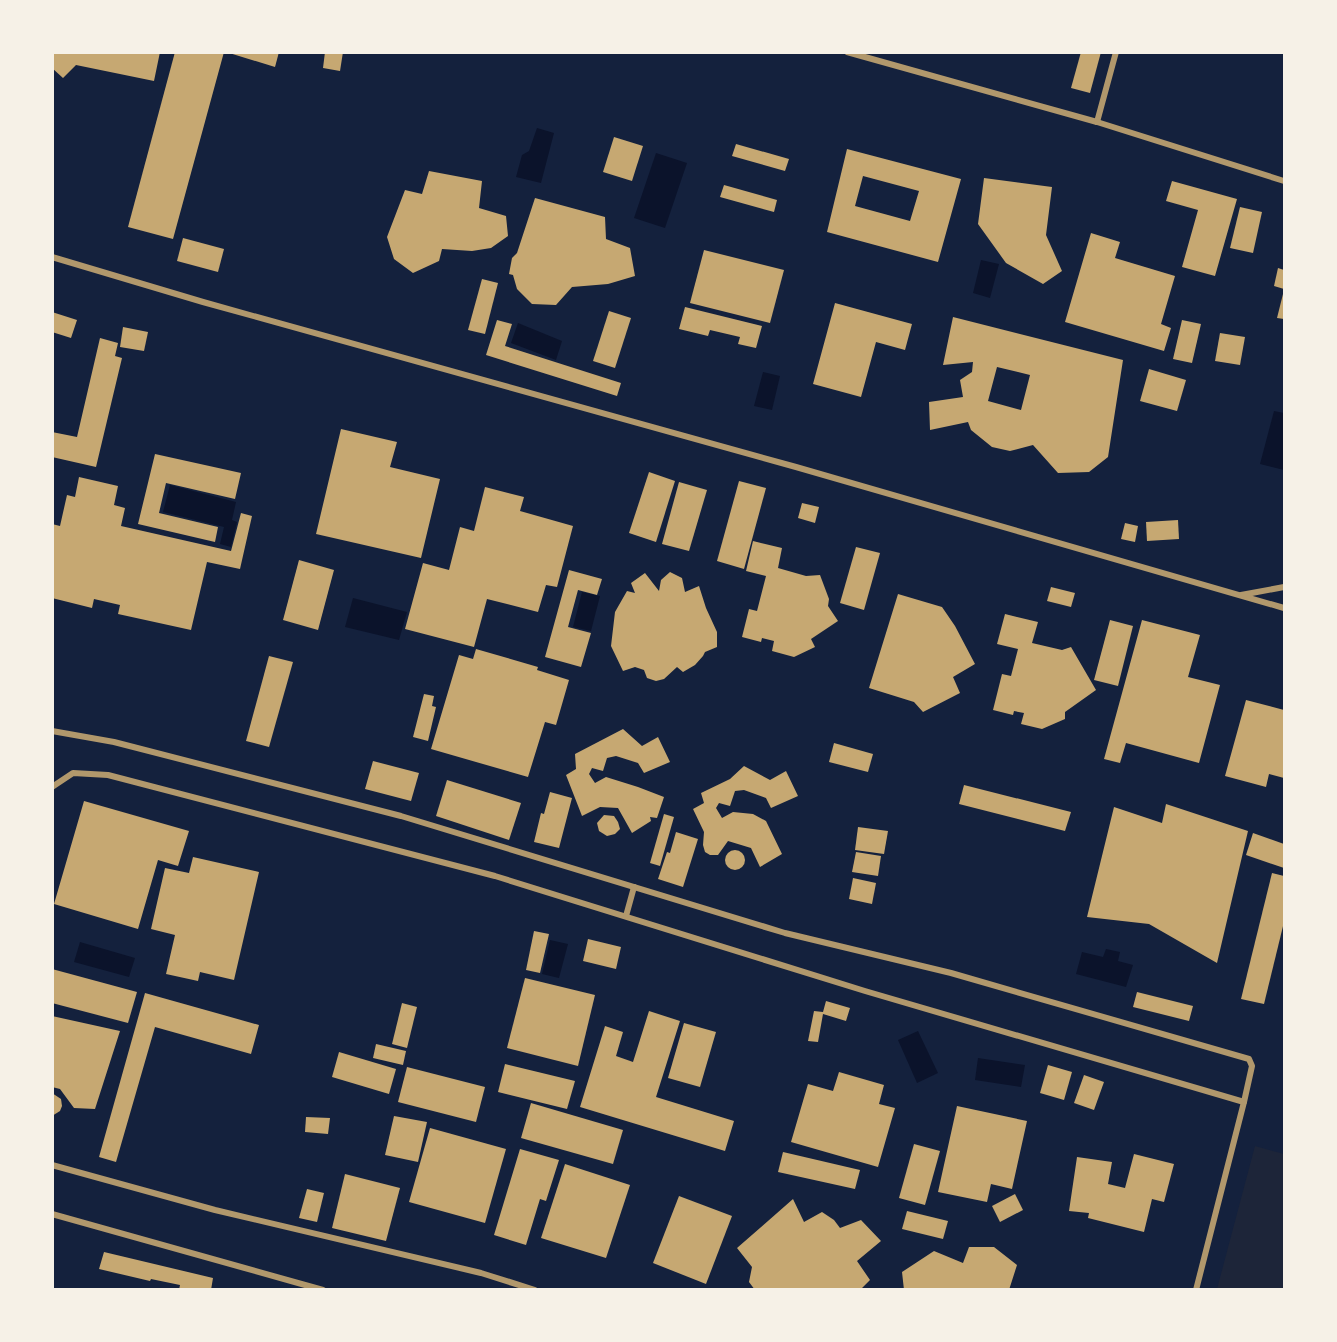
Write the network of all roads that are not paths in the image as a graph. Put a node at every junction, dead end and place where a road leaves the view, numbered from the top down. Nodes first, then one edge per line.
1 (847, 52) edge
2 (1116, 52) edge
3 (1096, 122) junction
4 (1284, 181) edge
5 (52, 257) edge
6 (1284, 587) edge
7 (1238, 595) junction
8 (1284, 608) edge
9 (52, 731) edge
10 (52, 787) edge
11 (634, 886) junction
12 (626, 916) junction
13 (1244, 1102) junction
14 (52, 1166) edge
15 (52, 1214) edge
16 (515, 1287) edge
17 (323, 1290) edge
18 (535, 1290) edge
19 (1196, 1290) edge

1 - 3 street
2 - 3 street
3 - 4 street
5 - 7 street
6 - 7 street
7 - 8 street
9 - 11 street
10 - 12 street
11 - 12 street
11 - 13 street
12 - 13 street
13 - 19 street
14 - 16 street
15 - 17 street
16 - 18 street

